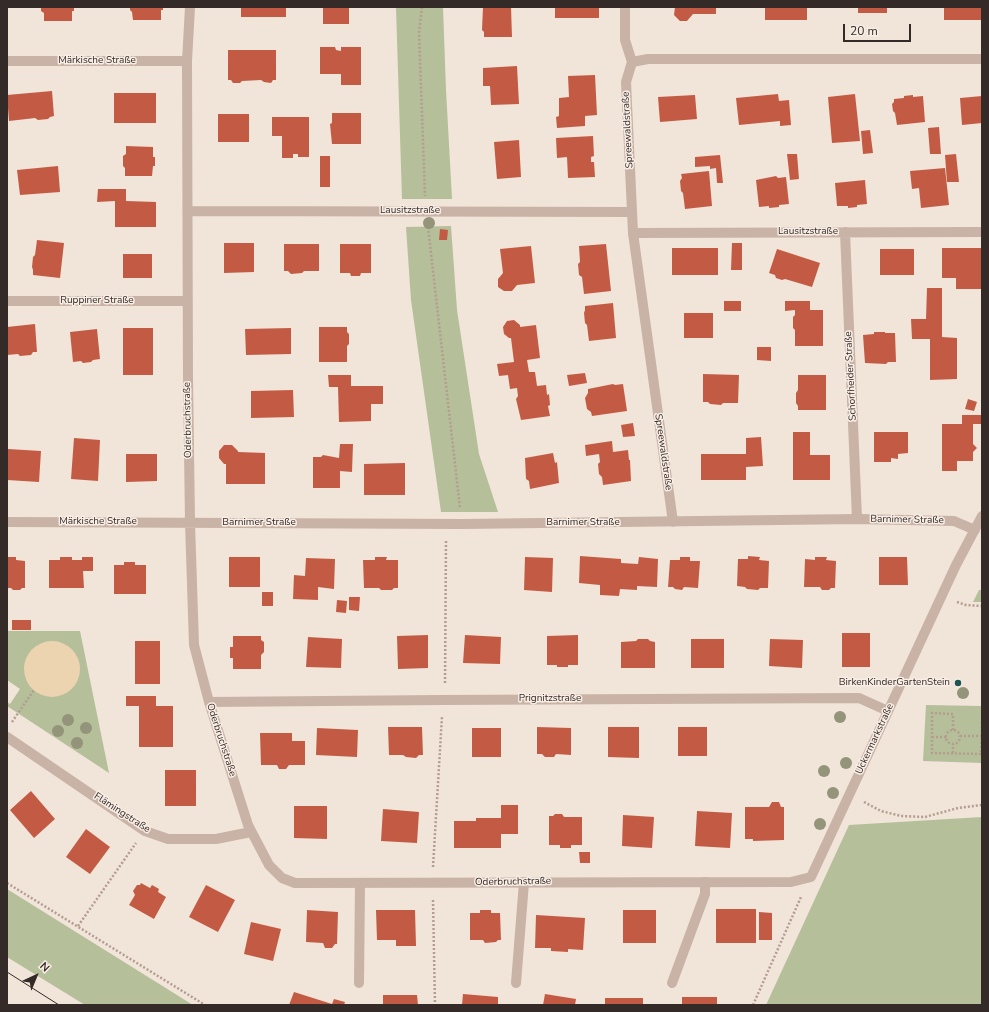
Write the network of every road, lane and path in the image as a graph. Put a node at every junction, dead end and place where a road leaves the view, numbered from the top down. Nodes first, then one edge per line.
1 (190, 7) edge
2 (422, 7) edge
3 (625, 7) edge
4 (982, 59) edge
5 (7, 60) edge
6 (187, 61) junction
7 (632, 62) junction
8 (188, 211) junction
9 (426, 211) junction
10 (632, 212) junction
11 (845, 232) junction
12 (982, 232) edge
13 (633, 233) junction
14 (7, 300) edge
15 (187, 301) junction
16 (982, 516) edge
17 (857, 519) junction
18 (7, 522) edge
19 (673, 522) junction
20 (190, 523) junction
21 (462, 524) junction
22 (975, 530) junction
23 (942, 596) junction
24 (982, 606) edge
25 (34, 690) dead end
26 (209, 702) junction
27 (888, 711) junction
28 (982, 720) edge
29 (11, 724) dead end
30 (953, 730) junction
31 (960, 736) junction
32 (981, 736) edge
33 (7, 737) edge
34 (932, 737) junction
35 (946, 737) junction
36 (953, 744) junction
37 (953, 753) junction
38 (849, 795) junction
39 (982, 805) edge
40 (145, 831) junction
41 (251, 832) junction
42 (811, 877) junction
43 (524, 882) junction
44 (705, 882) junction
45 (7, 883) edge
46 (360, 883) junction
47 (432, 884) junction
48 (78, 926) junction
49 (359, 982) dead end
50 (516, 983) dead end
51 (672, 983) dead end
52 (205, 1005) edge
53 (435, 1005) edge
54 (753, 1005) edge

1 - 6 street, Oderbruchstraße
2 - 9 path
3 - 7 street
4 - 7 street
5 - 6 street, Märkische Straße
6 - 8 street, Oderbruchstraße
7 - 10 street, Spreewaldstraße
8 - 9 street, Lausitzstraße
8 - 15 street, Oderbruchstraße
9 - 10 street, Lausitzstraße
9 - 21 path
10 - 13 street, Spreewaldstraße
11 - 12 street, Lausitzstraße
11 - 13 street, Lausitzstraße
11 - 17 street, Schorfheider Straße
13 - 19 street, Spreewaldstraße
14 - 15 street, Ruppiner Straße
15 - 20 street, Oderbruchstraße
16 - 22 street, Uckermarkstraße
17 - 19 street, Barnimer Straße
17 - 22 street, Barnimer Straße
18 - 20 street, Märkische Straße
19 - 21 street, Barnimer Straße
20 - 21 street, Barnimer Straße
20 - 26 street, Oderbruchstraße
22 - 23 street, Uckermarkstraße
23 - 24 path
23 - 27 street, Uckermarkstraße
25 - 29 path
26 - 27 street, Prignitzstraße
26 - 41 street, Oderbruchstraße
27 - 38 street, Uckermarkstraße
28 - 32 path
30 - 31 path
30 - 34 path
30 - 35 path
31 - 32 path
31 - 36 path
32 - 37 path
33 - 40 street, Flämingstraße
34 - 35 path
34 - 37 path
35 - 36 path
36 - 37 path
38 - 39 path
38 - 42 street, Uckermarkstraße
40 - 41 street, Flämingstraße
40 - 48 path
41 - 46 street, Oderbruchstraße
42 - 44 street, Oderbruchstraße
42 - 54 path
43 - 44 street, Oderbruchstraße
43 - 47 street, Oderbruchstraße
43 - 50 street
44 - 51 street
45 - 48 path
46 - 47 street, Oderbruchstraße
46 - 49 street
47 - 53 path
48 - 52 path

